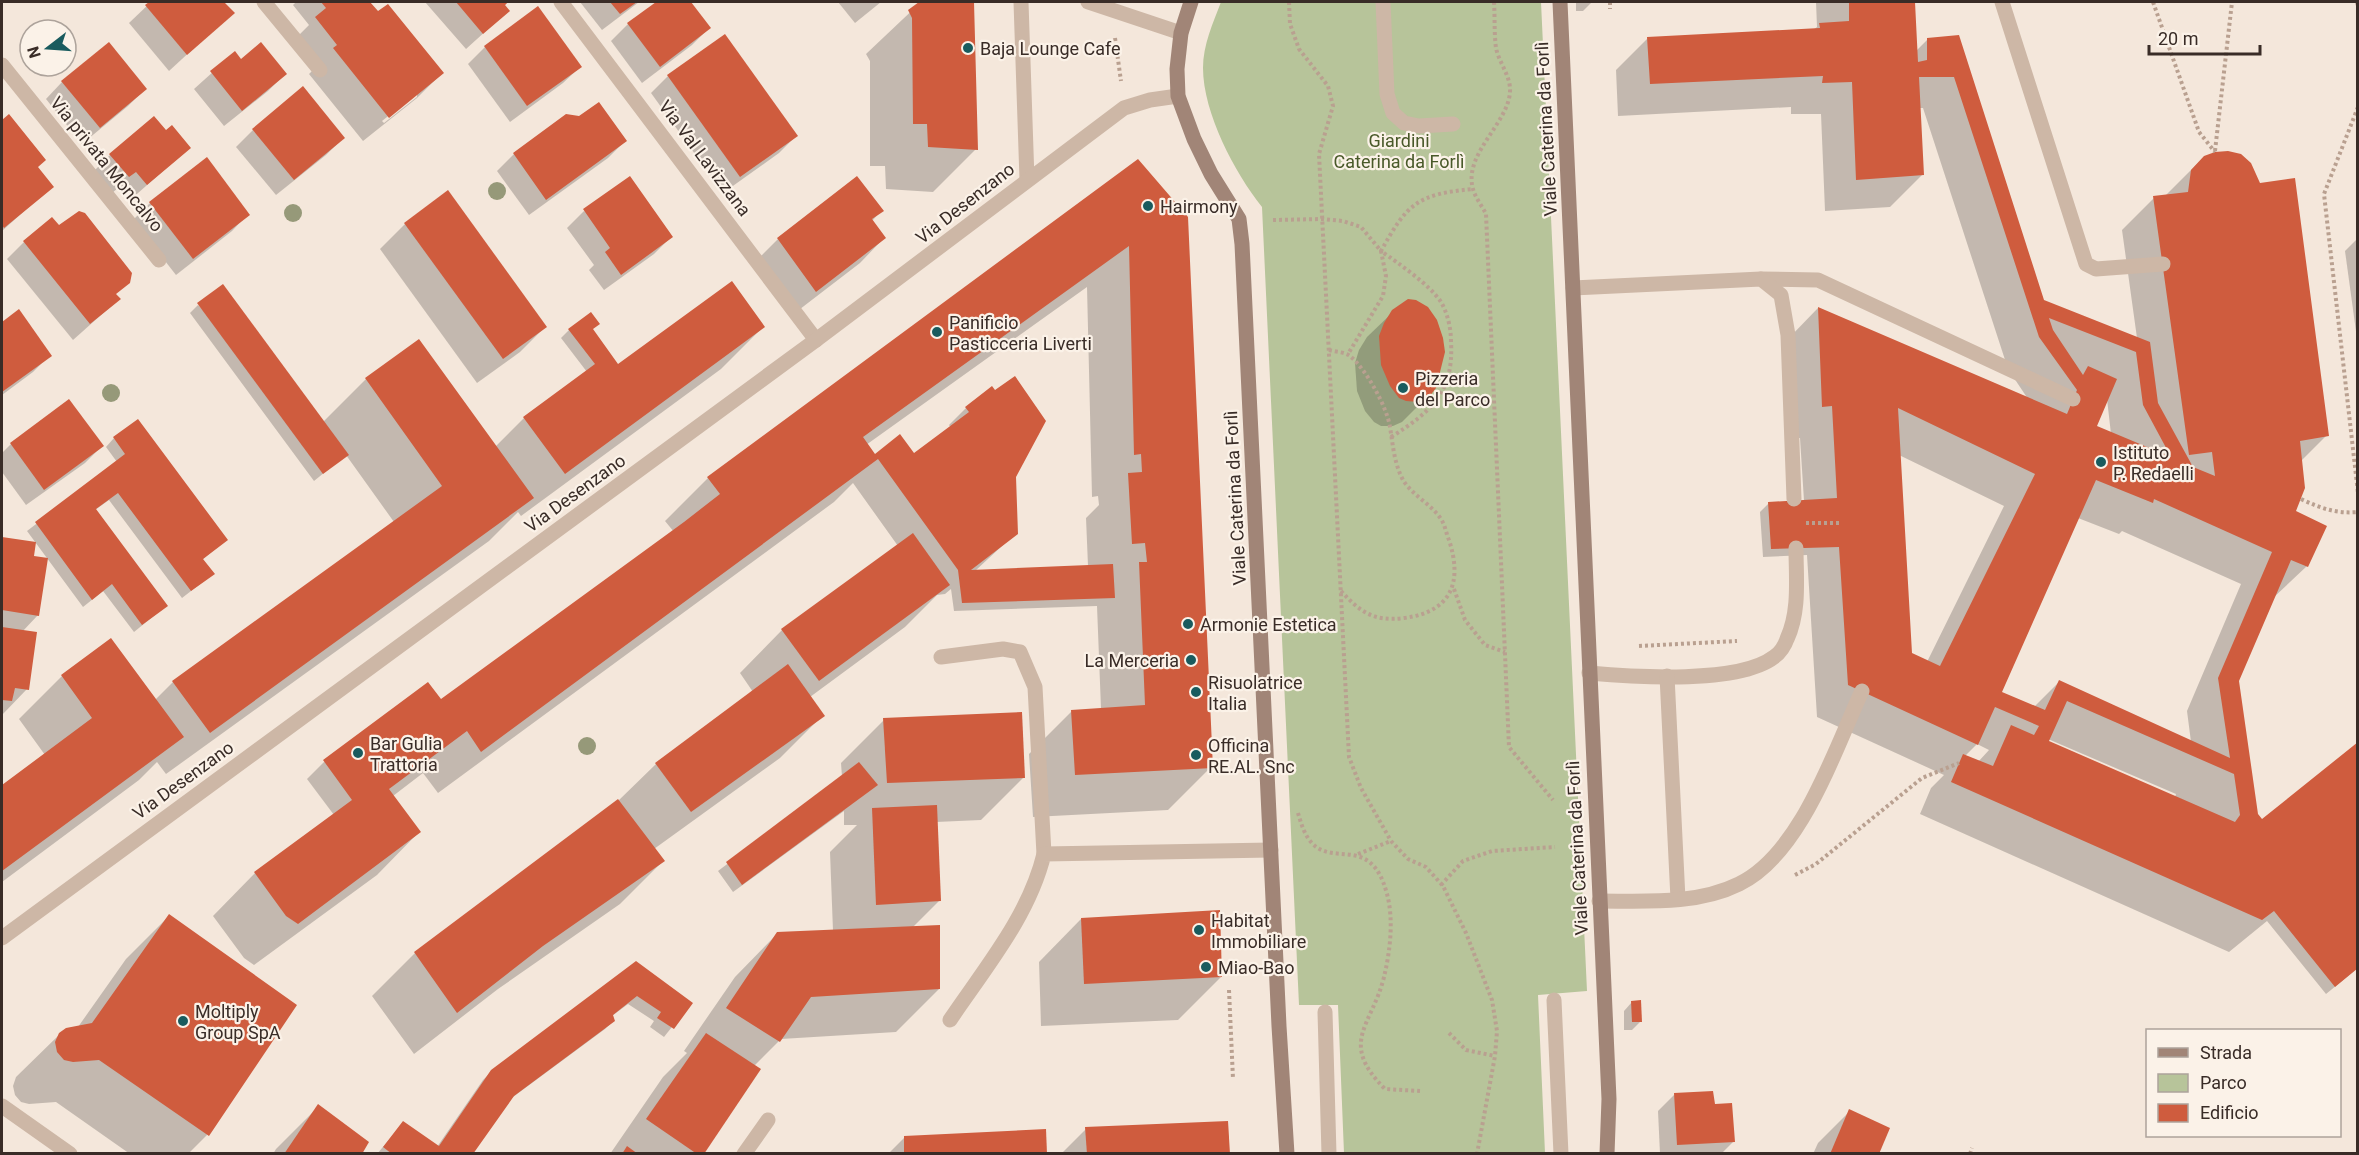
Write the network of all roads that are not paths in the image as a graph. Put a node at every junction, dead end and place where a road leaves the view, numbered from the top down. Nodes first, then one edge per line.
1 (264, 2) edge
2 (561, 2) edge
3 (1021, 2) edge
4 (1088, 2) edge
5 (1191, 2) edge
6 (1383, 2) edge
7 (1560, 2) edge
8 (2002, 2) edge
9 (1181, 33) junction
10 (2, 65) edge
11 (320, 70) dead end
12 (1178, 96) junction
13 (1453, 124) dead end
14 (1027, 180) junction
15 (159, 260) dead end
16 (2163, 264) dead end
17 (1761, 279) junction
18 (1573, 288) junction
19 (816, 340) junction
20 (2073, 399) dead end
21 (1794, 499) dead end
22 (1796, 548) dead end
23 (941, 657) dead end
24 (1589, 673) junction
25 (1667, 676) junction
26 (1862, 691) dead end
27 (1270, 850) junction
28 (1044, 855) junction
29 (1678, 899) junction
30 (1599, 901) junction
31 (2, 938) edge
32 (1554, 1000) dead end
33 (1325, 1012) dead end
34 (950, 1020) dead end
35 (2, 1107) edge
36 (768, 1120) dead end
37 (70, 1154) edge
38 (744, 1154) edge
39 (1287, 1154) edge
40 (1329, 1154) edge
41 (1561, 1154) edge
42 (1607, 1154) edge

1 - 11 street
2 - 19 street, Via Val Lavizzana
3 - 14 street
4 - 9 street
5 - 9 main road, Viale Caterina da Forlì
6 - 13 street
7 - 18 main road, Viale Caterina da Forlì
8 - 16 street
9 - 12 main road, Viale Caterina da Forlì
10 - 15 street, Via privata Moncalvo
12 - 14 street, Via Desenzano
12 - 27 main road, Viale Caterina da Forlì
14 - 19 street, Via Desenzano
17 - 18 street
17 - 20 street
17 - 21 street
18 - 24 main road, Viale Caterina da Forlì
19 - 31 street, Via Desenzano
22 - 25 street
23 - 28 street
24 - 25 street
24 - 30 main road, Viale Caterina da Forlì
25 - 29 street
26 - 29 street
27 - 28 street
27 - 39 main road, Viale Caterina da Forlì
28 - 34 street
29 - 30 street
30 - 42 main road, Viale Caterina da Forlì
32 - 41 street
33 - 40 street
35 - 37 street
36 - 38 street

